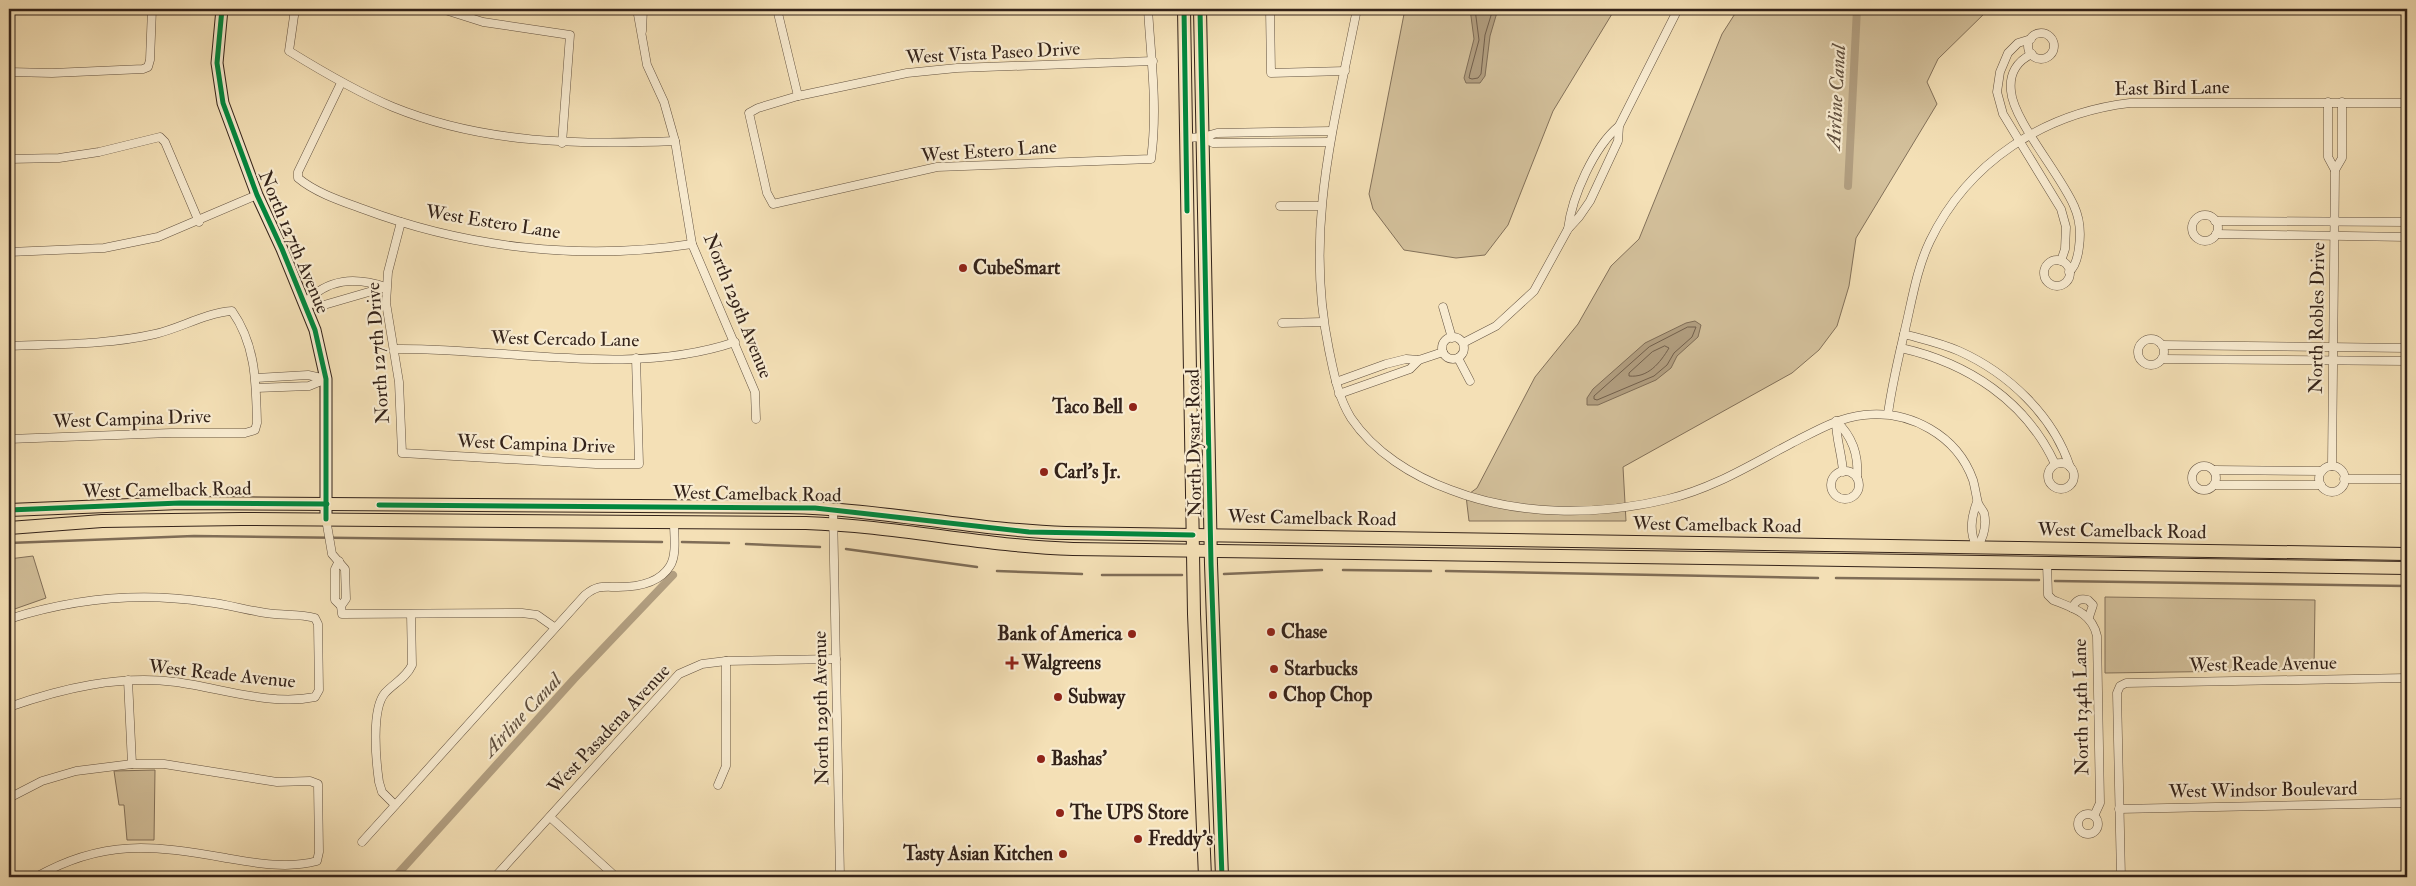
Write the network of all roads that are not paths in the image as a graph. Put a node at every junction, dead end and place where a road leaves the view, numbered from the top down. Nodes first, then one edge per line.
1 (152, 9) edge
2 (222, 9) edge
3 (295, 9) edge
4 (442, 9) edge
5 (637, 9) edge
6 (643, 9) edge
7 (777, 9) edge
8 (1148, 9) edge
9 (1184, 9) edge
10 (1200, 9) edge
11 (1270, 9) edge
12 (1357, 9) edge
13 (1678, 9) edge
14 (642, 31) junction
15 (2031, 39) junction
16 (2032, 54) junction
17 (1153, 62) junction
18 (1344, 71) junction
19 (9, 72) edge
20 (1999, 75) junction
21 (2012, 78) junction
22 (341, 82) junction
23 (798, 96) junction
24 (2328, 102) junction
25 (2342, 102) junction
26 (2407, 103) edge
27 (1619, 126) junction
28 (1332, 131) junction
29 (2031, 134) junction
30 (1186, 138) junction
31 (1203, 138) junction
32 (675, 141) junction
33 (2020, 141) junction
34 (1330, 142) junction
35 (562, 143) junction
36 (9, 159) edge
37 (2335, 170) junction
38 (2064, 188) junction
39 (2052, 194) junction
40 (256, 195) junction
41 (773, 204) joint
42 (1280, 206) dead end
43 (1321, 206) junction
44 (2216, 221) junction
45 (199, 222) junction
46 (402, 222) junction
47 (2267, 222) junction
48 (2335, 222) junction
49 (2404, 222) edge
50 (1568, 228) junction
51 (2080, 232) junction
52 (2066, 233) junction
53 (2216, 234) junction
54 (2267, 235) junction
55 (2334, 236) junction
56 (2403, 237) edge
57 (692, 244) junction
58 (9, 252) edge
59 (2061, 261) junction
60 (2070, 272) junction
61 (359, 281) junction
62 (386, 287) junction
63 (361, 295) junction
64 (304, 303) junction
65 (1443, 307) dead end
66 (1323, 322) junction
67 (1282, 323) dead end
68 (1904, 334) junction
69 (1452, 338) junction
70 (734, 342) junction
71 (1463, 343) junction
72 (2162, 345) junction
73 (9, 346) edge
74 (2211, 346) junction
75 (2267, 346) junction
76 (2333, 347) junction
77 (1901, 348) junction
78 (2403, 348) edge
79 (394, 349) junction
80 (1443, 352) junction
81 (1967, 355) junction
82 (636, 358) junction
83 (1458, 358) junction
84 (2162, 358) junction
85 (2211, 359) junction
86 (2267, 359) junction
87 (1419, 360) junction
88 (2333, 360) junction
89 (2403, 361) edge
90 (1961, 369) junction
91 (256, 378) junction
92 (326, 379) junction
93 (1470, 380) dead end
94 (1336, 382) junction
95 (256, 388) junction
96 (1339, 394) junction
97 (2028, 400) junction
98 (2017, 409) junction
99 (1888, 414) junction
100 (756, 419) dead end
101 (1836, 421) junction
102 (9, 439) edge
103 (402, 453) joint
104 (2056, 464) junction
105 (2332, 466) junction
106 (2070, 467) junction
107 (2214, 470) junction
108 (2268, 471) junction
109 (2322, 471) junction
110 (1844, 472) junction
111 (1857, 477) junction
112 (2344, 479) junction
113 (2407, 479) edge
114 (2214, 485) junction
115 (2268, 485) junction
116 (2320, 485) junction
117 (1978, 502) junction
118 (326, 504) junction
119 (833, 508) junction
120 (9, 510) edge
121 (833, 524) junction
122 (327, 525) junction
123 (990, 526) junction
124 (9, 528) edge
125 (674, 528) junction
126 (1193, 535) junction
127 (1210, 536) junction
128 (1440, 539) junction
129 (987, 542) junction
130 (1828, 546) junction
131 (1978, 548) junction
132 (1193, 550) junction
133 (1210, 550) junction
134 (1440, 554) junction
135 (2407, 554) edge
136 (1828, 560) junction
137 (339, 562) junction
138 (1977, 562) junction
139 (2407, 568) edge
140 (2047, 570) junction
141 (335, 585) junction
142 (346, 585) junction
143 (341, 606) junction
144 (2072, 608) junction
145 (411, 614) junction
146 (2089, 618) junction
147 (9, 619) edge
148 (554, 627) junction
149 (836, 659) junction
150 (726, 661) junction
151 (2407, 678) edge
152 (128, 680) junction
153 (9, 707) edge
154 (132, 764) junction
155 (1217, 771) junction
156 (1200, 772) junction
157 (718, 784) dead end
158 (9, 798) edge
159 (2407, 803) edge
160 (395, 805) junction
161 (2119, 809) junction
162 (2094, 816) dead end
163 (550, 817) junction
164 (362, 842) dead end
165 (36, 877) edge
166 (495, 877) edge
167 (616, 877) edge
168 (840, 877) edge
169 (1205, 877) edge
170 (1222, 877) edge
171 (2120, 877) edge

1 - 19 street
2 - 40 street, North 127th Avenue
3 - 22 street
4 - 35 street
5 - 14 street, North 129th Avenue
6 - 14 street, North 129th Avenue
7 - 23 street
8 - 17 street
9 - 30 main road, North Dysart Road
10 - 31 main road, North Dysart Road
11 - 18 street
12 - 18 street
13 - 27 street
14 - 32 street, North 129th Avenue
15 - 16 street
15 - 16 street
15 - 20 street
16 - 21 street
17 - 23 street, West Vista Paseo Drive
17 - 41 street, West Estero Lane
18 - 28 street
20 - 21 street
20 - 33 street
21 - 29 street
22 - 35 street
22 - 46 street, West Estero Lane
23 - 41 street, West Vista Paseo Drive
24 - 25 street, East Bird Lane
24 - 29 street, East Bird Lane
24 - 37 street, North Robles Drive
25 - 26 street, East Bird Lane
25 - 37 street, North Robles Drive
27 - 50 street
27 - 50 street
28 - 31 street
28 - 34 street
29 - 33 street, East Bird Lane
29 - 38 street
30 - 31 street
30 - 126 main road, North Dysart Road
31 - 34 street
31 - 127 main road, North Dysart Road
32 - 35 street
32 - 57 street, North 129th Avenue
33 - 39 street
33 - 68 street, East Bird Lane
34 - 43 street
36 - 45 street
37 - 48 street, North Robles Drive
38 - 39 street
38 - 51 street
39 - 52 street
40 - 45 street
40 - 64 street, North 127th Avenue
42 - 43 street
43 - 66 street
44 - 47 street
44 - 53 street
44 - 53 street
45 - 58 street
46 - 57 street, West Estero Lane
46 - 62 street, North 127th Drive
47 - 48 street
47 - 54 street
48 - 49 street
48 - 55 street, North Robles Drive
49 - 56 street
50 - 71 street
51 - 52 street
51 - 60 street
52 - 59 street
53 - 54 street
54 - 55 street
55 - 56 street
55 - 76 street, North Robles Drive
57 - 70 street, North 129th Avenue
59 - 60 street
59 - 60 street
61 - 62 street
61 - 63 street
61 - 64 street
62 - 63 street
62 - 79 street, North 127th Drive
63 - 64 street
64 - 92 street, North 127th Avenue
65 - 69 street
66 - 67 street
66 - 94 street
68 - 77 street, East Bird Lane
68 - 81 street
69 - 71 street
69 - 80 street
70 - 82 street, West Cercado Lane
70 - 100 street, North 129th Avenue
71 - 83 street
72 - 74 street
72 - 84 street
72 - 84 street
73 - 91 street
74 - 75 street
74 - 85 street
75 - 76 street
75 - 86 street
76 - 78 street
76 - 88 street, North Robles Drive
77 - 90 street
77 - 99 street, East Bird Lane
78 - 89 street
79 - 82 street, West Cercado Lane
79 - 103 street, North 127th Drive
80 - 83 street
80 - 87 street
81 - 90 street
81 - 97 street
82 - 103 street, West Campina Drive
83 - 93 street
84 - 85 street
85 - 86 street
86 - 88 street
87 - 94 street
87 - 96 street
88 - 89 street
88 - 105 street, North Robles Drive
90 - 98 street
91 - 92 street
91 - 95 street
92 - 95 street
92 - 118 street, North 127th Avenue
94 - 96 street
95 - 102 street, West Campina Drive
96 - 101 street
97 - 98 street
97 - 106 street
98 - 104 street
99 - 101 street
99 - 117 street
101 - 110 street
101 - 111 street
104 - 106 street
104 - 106 street
105 - 109 street
105 - 112 street
107 - 108 street
107 - 114 street
107 - 114 street
108 - 109 street
108 - 115 street
109 - 116 street
110 - 111 street
110 - 111 street
112 - 113 street
112 - 116 street
114 - 115 street
115 - 116 street
117 - 131 street
117 - 131 street
118 - 119 main road, West Camelback Road
118 - 120 main road, West Camelback Road
118 - 122 street, North 127th Avenue
119 - 121 street, North 129th Avenue
119 - 123 main road, West Camelback Road
121 - 125 main road, West Camelback Road
121 - 129 main road, West Camelback Road
121 - 149 street, North 129th Avenue
122 - 124 main road, West Camelback Road
122 - 125 main road, West Camelback Road
122 - 137 street
123 - 126 main road, West Camelback Road
123 - 129 street
125 - 148 street
126 - 127 main road, West Camelback Road
126 - 132 main road, North Dysart Road
127 - 128 main road, West Camelback Road
127 - 133 main road, North Dysart Road
128 - 130 main road, West Camelback Road
128 - 134 main road
129 - 132 main road, West Camelback Road
130 - 131 main road, West Camelback Road
130 - 136 main road
131 - 135 main road, West Camelback Road
131 - 138 main road
132 - 133 main road, West Camelback Road
132 - 156 main road, North Dysart Road
133 - 134 main road, West Camelback Road
133 - 155 main road, North Dysart Road
134 - 136 main road, West Camelback Road
136 - 138 main road, West Camelback Road
137 - 141 street
137 - 142 street
138 - 140 main road, West Camelback Road
139 - 140 main road, West Camelback Road
140 - 144 street, North 134th Lane
141 - 142 street
141 - 143 street
142 - 143 street
143 - 145 street
144 - 146 street, North 134th Lane
144 - 146 street
145 - 148 street
145 - 160 street
146 - 162 street, North 134th Lane
147 - 152 street, West Reade Avenue
148 - 160 street
149 - 150 street, West Pasadena Avenue
149 - 168 street, North 129th Avenue
150 - 157 street
150 - 163 street, West Pasadena Avenue
151 - 161 street, West Reade Avenue
152 - 153 street, West Reade Avenue
152 - 154 street
154 - 158 street
154 - 165 street
155 - 156 main road
155 - 170 main road, North Dysart Road
156 - 169 main road, North Dysart Road
159 - 161 street, West Windsor Boulevard
160 - 164 street
161 - 171 street
163 - 166 street, West Pasadena Avenue
163 - 167 street

